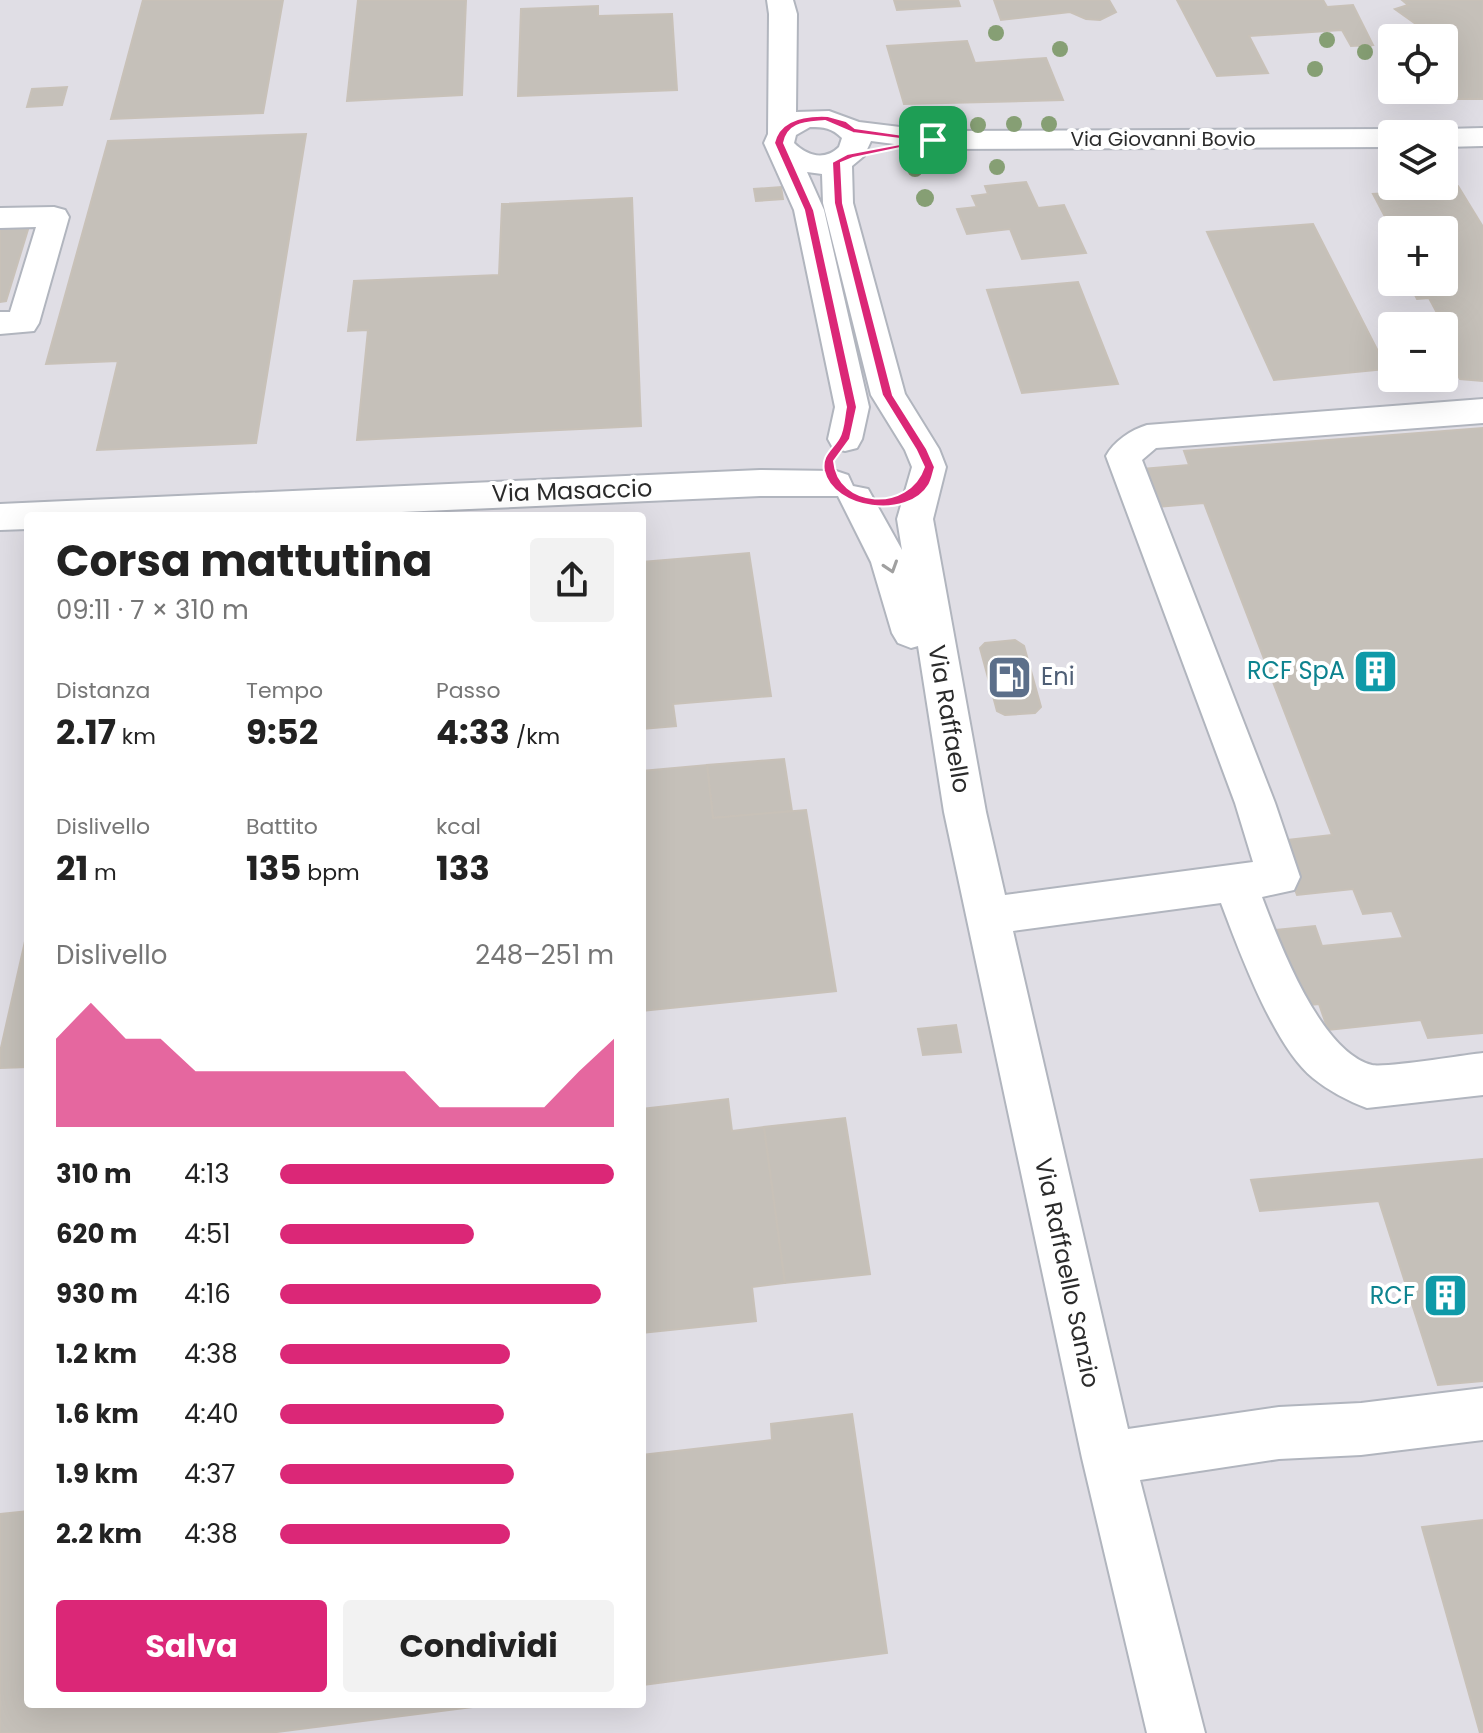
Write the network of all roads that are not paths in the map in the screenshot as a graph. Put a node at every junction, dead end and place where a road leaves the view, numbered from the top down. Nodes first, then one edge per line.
1 (782, 7) edge
2 (817, 97) junction
3 (1483, 137) edge
4 (780, 138) junction
5 (1378, 138) edge
6 (1458, 138) edge
7 (847, 149) junction
8 (0, 218) edge
9 (0, 323) edge
10 (1483, 411) edge
11 (922, 467) junction
12 (841, 471) junction
13 (112, 512) edge
14 (24, 516) edge
15 (0, 517) edge
16 (965, 812) junction
17 (1235, 883) junction
18 (988, 916) junction
19 (1483, 1074) edge
20 (1483, 1414) edge
21 (1108, 1458) junction
22 (1176, 1733) edge

1 - 2 street
1 - 4 street
2 - 4 street
2 - 7 street
3 - 6 street
4 - 7 street
4 - 12 street
5 - 7 street, Via Giovanni Bovio
7 - 11 street
8 - 9 street
10 - 17 street
11 - 12 street
11 - 12 street
11 - 16 street, Via Raffaello
12 - 13 street, Via Masaccio
12 -> 16 street, Via Raffaello
14 - 15 street, Via Masaccio
16 - 18 street, Via Raffaello Sanzio
17 - 18 street
17 - 19 street
18 - 21 street, Via Raffaello Sanzio
20 - 21 street
21 - 22 street, Via Raffaello Sanzio

